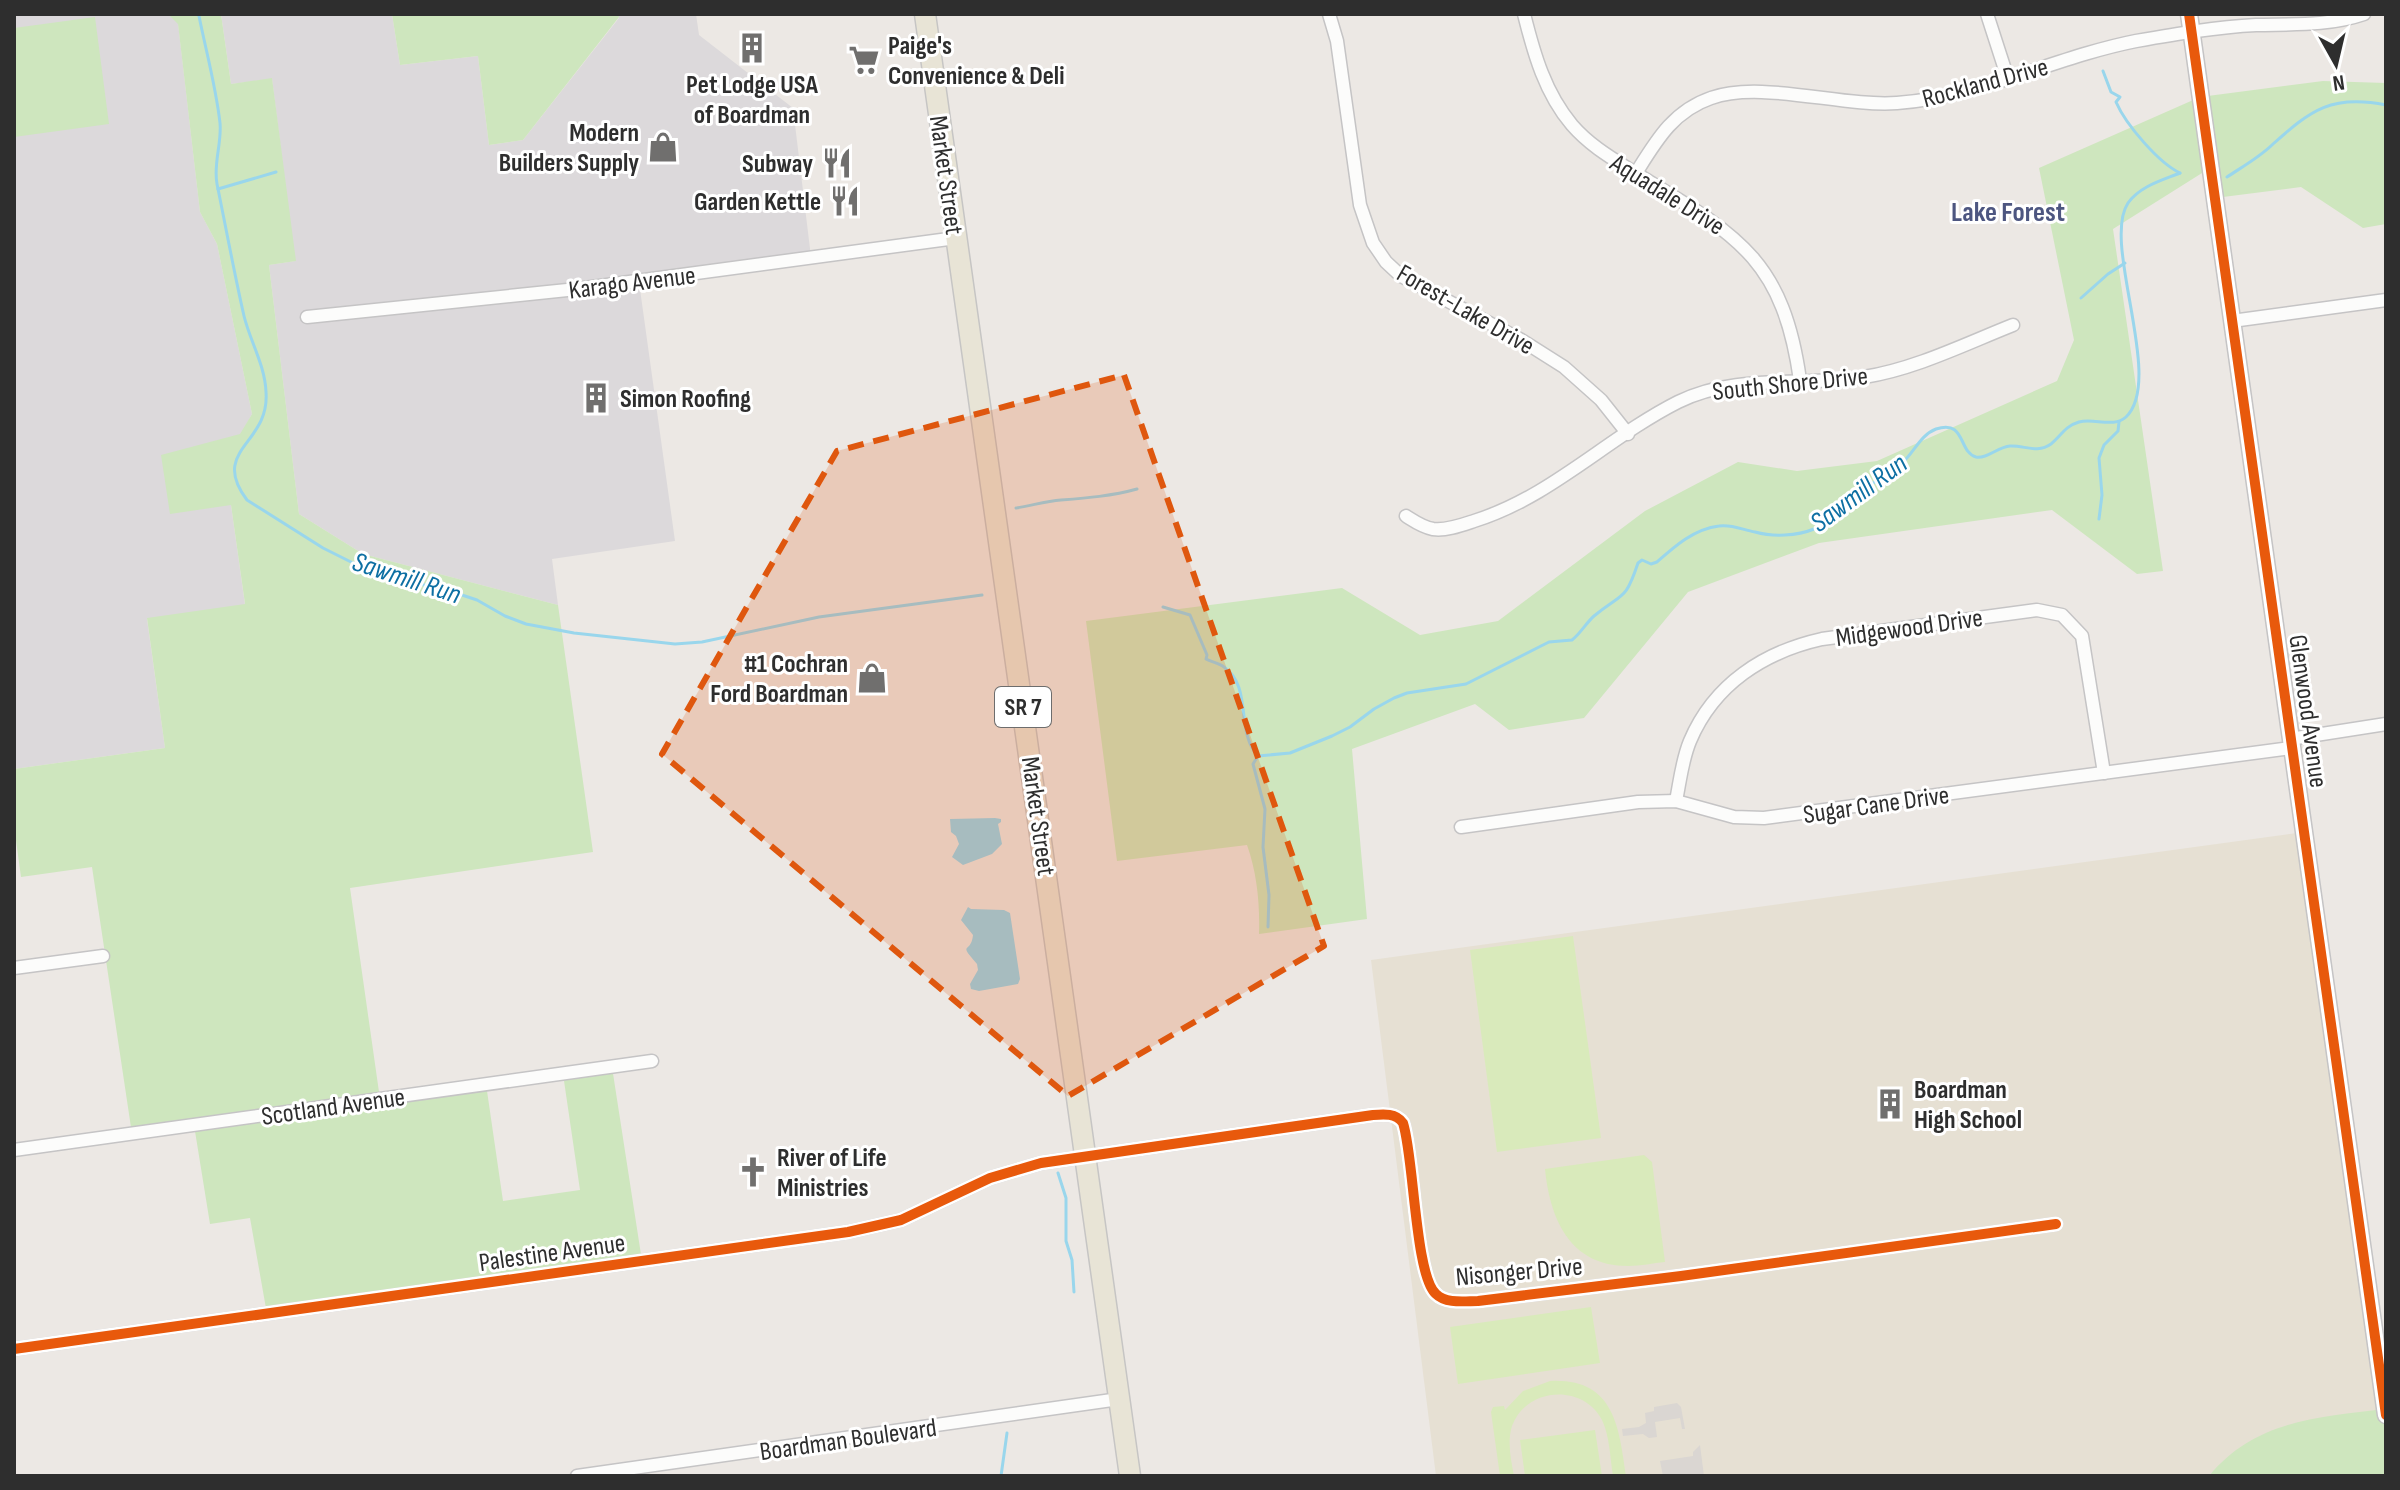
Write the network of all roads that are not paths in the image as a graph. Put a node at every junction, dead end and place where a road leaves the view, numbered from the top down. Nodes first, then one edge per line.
1 (925, 14) edge
2 (1329, 14) edge
3 (1524, 14) edge
4 (1987, 14) edge
5 (2189, 14) edge
6 (2364, 14) edge
7 (2191, 33) junction
8 (2008, 79) junction
9 (1636, 173) junction
10 (956, 238) junction
11 (2386, 300) edge
12 (307, 317) dead end
13 (2232, 321) junction
14 (2013, 325) dead end
15 (1800, 380) junction
16 (1628, 434) junction
17 (1406, 516) dead end
18 (2386, 724) edge
19 (2291, 743) junction
20 (2104, 773) junction
21 (1676, 801) junction
22 (1461, 827) dead end
23 (103, 956) dead end
24 (14, 968) edge
25 (652, 1061) dead end
26 (14, 1150) edge
27 (1085, 1157) junction
28 (2056, 1224) dead end
29 (14, 1349) edge
30 (1119, 1399) junction
31 (2386, 1415) edge
32 (622, 1473) edge
33 (577, 1476) edge
34 (1130, 1476) edge

1 - 10 main road, Market Street / SR 7
2 - 16 street, Forest-Lake Drive
3 - 9 street, Aquadale Drive
4 - 8 street
5 - 7 street, Glenwood Avenue
6 - 7 street, Rockland Drive
7 - 8 street, Rockland Drive
7 - 13 street, Glenwood Avenue
8 - 9 street, Rockland Drive
9 - 15 street, Aquadale Drive
10 - 12 street, Karago Avenue
10 - 27 main road, Market Street / SR 7
11 - 13 street
13 - 19 street, Glenwood Avenue
14 - 15 street, South Shore Drive
15 - 16 street, South Shore Drive
16 - 17 street, South Shore Drive
18 - 19 street, Sugar Cane Drive
19 - 20 street, Sugar Cane Drive
19 - 31 street, Glenwood Avenue
20 - 21 street, Sugar Cane Drive
20 - 21 street, Midgewood Drive
21 - 22 street, Sugar Cane Drive
23 - 24 street
25 - 26 street, Scotland Avenue
27 - 28 street, Nisonger Drive
27 - 29 street, Palestine Avenue
27 - 30 main road, Market Street / SR 7
30 - 32 street, Boardman Boulevard
30 - 34 main road, Market Street / SR 7
32 - 33 street, Boardman Boulevard

